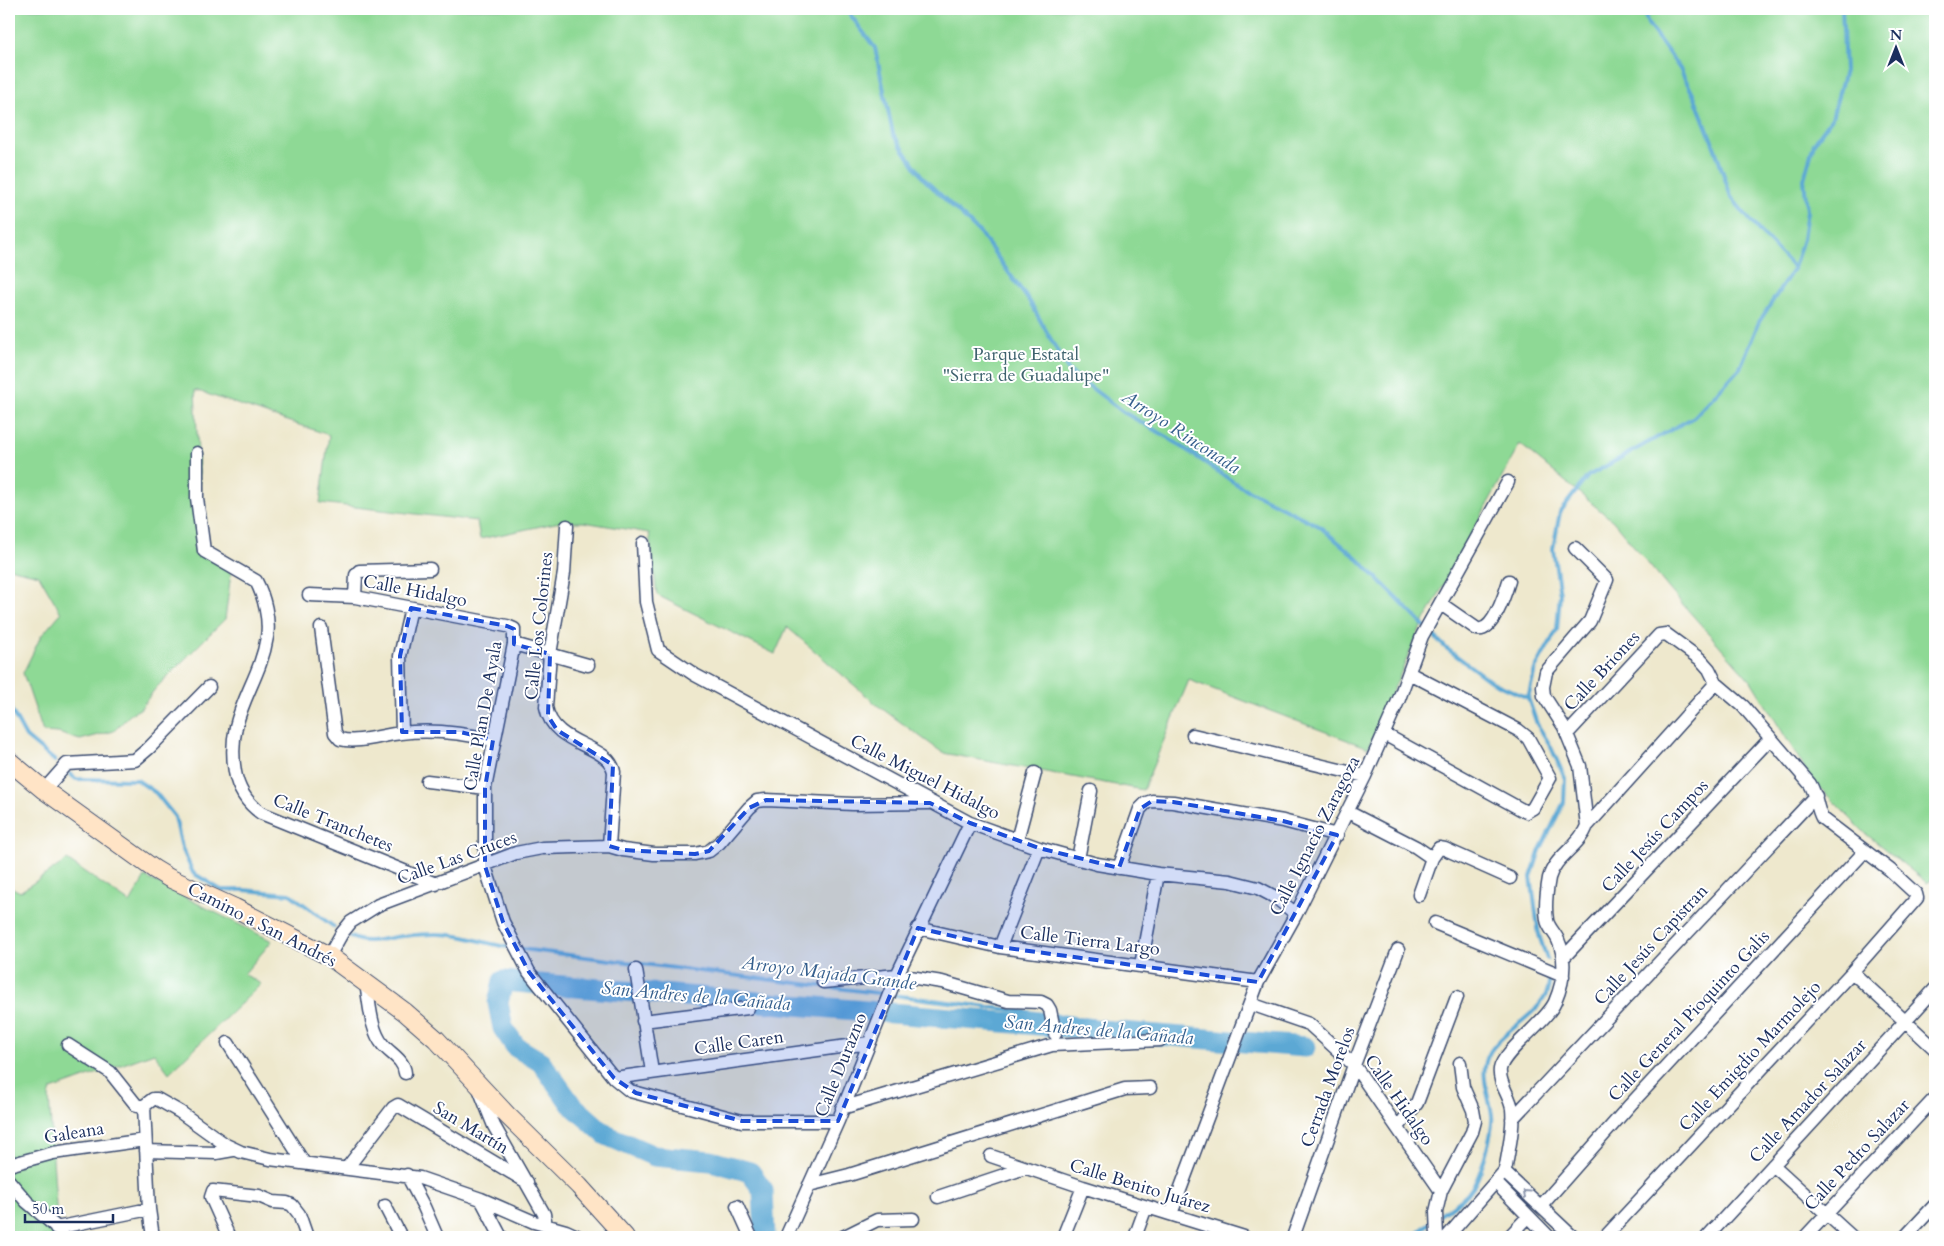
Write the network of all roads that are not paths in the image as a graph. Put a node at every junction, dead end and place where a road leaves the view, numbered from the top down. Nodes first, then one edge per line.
1 (197, 453) dead end
2 (1508, 482) dead end
3 (567, 526) dead end
4 (643, 544) dead end
5 (1575, 548) dead end
6 (430, 569) dead end
7 (1509, 581) dead end
8 (308, 595) dead end
9 (355, 597) junction
10 (1441, 604) junction
11 (411, 608) junction
12 (321, 628) dead end
13 (514, 630) joint
14 (514, 644) junction
15 (550, 654) junction
16 (588, 665) dead end
17 (1409, 673) junction
18 (1716, 683) junction
19 (209, 686) dead end
20 (402, 732) junction
21 (1384, 734) junction
22 (1567, 734) junction
23 (1193, 735) dead end
24 (1770, 739) junction
25 (493, 740) junction
26 (9, 761) edge
27 (1035, 773) dead end
28 (1365, 776) junction
29 (427, 781) dead end
30 (485, 788) junction
31 (44, 790) junction
32 (1091, 791) dead end
33 (1816, 796) junction
34 (930, 803) junction
35 (1348, 812) junction
36 (970, 822) junction
37 (1587, 826) junction
38 (1337, 835) junction
39 (1016, 840) junction
40 (610, 846) junction
41 (1039, 848) junction
42 (1865, 851) junction
43 (1432, 858) junction
44 (1078, 859) junction
45 (485, 866) junction
46 (1120, 868) junction
47 (1158, 874) junction
48 (1510, 878) dead end
49 (436, 884) junction
50 (1419, 895) dead end
51 (1296, 914) junction
52 (1435, 923) dead end
53 (918, 928) junction
54 (1000, 947) junction
55 (1398, 950) dead end
56 (329, 956) junction
57 (1564, 958) junction
58 (1141, 965) junction
59 (636, 970) dead end
60 (1852, 972) junction
61 (897, 975) junction
62 (1563, 976) junction
63 (823, 982) dead end
64 (1258, 982) junction
65 (366, 984) junction
66 (1935, 989) edge
67 (1457, 997) dead end
68 (1251, 1004) junction
69 (748, 1008) dead end
70 (643, 1021) junction
71 (1905, 1022) junction
72 (1055, 1034) dead end
73 (1160, 1040) dead end
74 (228, 1043) dead end
75 (869, 1044) junction
76 (68, 1045) dead end
77 (1935, 1049) edge
78 (1460, 1063) dead end
79 (1354, 1064) junction
80 (652, 1072) junction
81 (405, 1073) dead end
82 (614, 1078) junction
83 (477, 1084) junction
84 (1150, 1088) dead end
85 (1935, 1098) edge
86 (144, 1106) junction
87 (842, 1108) junction
88 (1512, 1119) junction
89 (838, 1121) junction
90 (1398, 1127) junction
91 (146, 1146) junction
92 (233, 1150) junction
93 (991, 1156) dead end
94 (304, 1163) junction
95 (9, 1165) edge
96 (1773, 1165) junction
97 (347, 1168) junction
98 (1025, 1168) junction
99 (1504, 1172) junction
100 (408, 1175) junction
101 (9, 1181) edge
102 (526, 1182) junction
103 (1496, 1183) junction
104 (809, 1186) junction
105 (1083, 1187) junction
106 (1441, 1191) junction
107 (938, 1198) dead end
108 (481, 1199) junction
109 (1935, 1205) edge
110 (385, 1206) dead end
111 (737, 1206) dead end
112 (1541, 1206) junction
113 (1146, 1207) junction
114 (149, 1210) junction
115 (1826, 1213) junction
116 (1171, 1214) junction
117 (1528, 1217) junction
118 (913, 1218) dead end
119 (56, 1228) junction
120 (547, 1231) edge
121 (68, 1237) edge
122 (152, 1237) edge
123 (229, 1237) edge
124 (308, 1237) edge
125 (401, 1237) edge
126 (437, 1237) edge
127 (501, 1237) edge
128 (579, 1237) edge
129 (625, 1237) edge
130 (751, 1237) edge
131 (786, 1237) edge
132 (843, 1237) edge
133 (1063, 1237) edge
134 (1135, 1237) edge
135 (1244, 1237) edge
136 (1293, 1237) edge
137 (1437, 1237) edge
138 (1447, 1237) edge
139 (1509, 1237) edge
140 (1549, 1237) edge
141 (1573, 1237) edge
142 (1605, 1237) edge
143 (1707, 1237) edge
144 (1805, 1237) edge
145 (1852, 1237) edge
146 (1905, 1237) edge

1 - 49 street, Calle Tranchetes
2 - 10 street, Calle Ignacio Zaragoza
3 - 15 street, Calle Los Colorines
4 - 34 street, Calle Miguel Hidalgo
5 - 22 street
6 - 9 street
7 - 10 street
8 - 9 street, Calle Hidalgo
9 - 11 street, Calle Hidalgo
10 - 17 street, Calle Ignacio Zaragoza
11 - 13 street, Calle Hidalgo
11 - 20 street
12 - 20 street
13 - 14 street, Calle Plan De Ayala
14 - 15 street
14 - 25 street, Calle Plan De Ayala
15 - 16 street
15 - 40 street, Calle Los Colorines
17 - 21 street, Calle Ignacio Zaragoza
17 - 21 street
18 - 22 street, Calle Briones
18 - 24 street
18 - 37 street
19 - 31 street
20 - 25 street
21 - 28 street, Calle Ignacio Zaragoza
22 - 37 street
23 - 28 street
24 - 33 street
24 - 57 street, Calle Jesús Campos
25 - 30 street, Calle Plan De Ayala
26 - 31 street, Camino a San Andrés
27 - 39 street
28 - 35 street, Calle Ignacio Zaragoza
29 - 30 street
30 - 45 street, Calle Plan De Ayala
31 - 56 street, Camino a San Andrés
32 - 44 street
33 - 42 street
33 - 88 street, Calle Jesús Capistran
34 - 36 street, Calle Miguel Hidalgo
34 - 40 street, Calle Las Cruces
35 - 38 street, Calle Ignacio Zaragoza
35 - 43 street
36 - 39 street, Calle Miguel Hidalgo
36 - 53 street, Calle Durazno
37 - 57 street
38 - 46 street
38 - 51 street, Calle Ignacio Zaragoza
39 - 41 street, Calle Miguel Hidalgo
40 - 45 street, Calle Las Cruces
41 - 44 street, Calle Miguel Hidalgo
41 - 54 street
42 - 60 street, Calle Emigdio Marmolejo
42 - 112 street, Calle General Pioquinto Galis
43 - 48 street
43 - 50 street
44 - 46 street, Calle Miguel Hidalgo
45 - 49 street, Calle Las Cruces
45 - 82 street, Calle Plan De Ayala
46 - 47 street, Calle Miguel Hidalgo
47 - 51 street, Calle Miguel Hidalgo
47 - 58 street
49 - 56 street, Calle Las Cruces
51 - 64 street, Calle Ignacio Zaragoza
52 - 62 street
53 - 54 street, Calle Tierra Largo
53 - 61 street, Calle Durazno
54 - 58 street, Calle Tierra Largo
55 - 79 street, Cerrada Morelos
56 - 65 street, Camino a San Andrés
57 - 62 street
58 - 64 street, Calle Tierra Largo
59 - 70 street
60 - 71 street
60 - 142 street, Calle Emigdio Marmolejo
61 - 63 street
61 - 72 street
61 - 75 street, Calle Durazno
62 - 88 street
64 - 68 street, Calle Ignacio Zaragoza
65 - 81 street
65 - 83 street, Camino a San Andrés
66 - 71 street, Calle Amador Salazar
67 - 90 street
68 - 79 street, Calle Hidalgo
68 - 116 street, Calle Ignacio Zaragoza
69 - 70 street
70 - 80 street
71 - 77 street
71 - 96 street, Calle Amador Salazar
73 - 87 street
74 - 94 street
75 - 80 street, Calle Caren
75 - 87 street, Calle Durazno
76 - 86 street
78 - 106 street
79 - 90 street, Calle Hidalgo
79 - 136 street, Cerrada Morelos
80 - 82 street, Calle Caren
82 - 89 street, Calle Plan De Ayala
83 - 102 street
83 - 129 street, Camino a San Andrés
84 - 104 street
85 - 115 street, Calle Pedro Salazar
86 - 91 street
86 - 92 street
87 - 89 street, Calle Durazno
88 - 99 street
89 - 104 street, Calle Durazno
90 - 106 street, Calle Hidalgo
91 - 92 street, Galeana
91 - 95 street, Galeana
91 - 114 street
92 - 94 street
93 - 98 street, Calle Benito Juárez
94 - 97 street
96 - 115 street
96 - 143 street, Calle Amador Salazar
97 - 100 street
97 - 102 street, San Martín
98 - 105 street, Calle Benito Juárez
98 - 107 street
99 - 103 street
112 -> 99 street
100 - 108 street
100 - 126 street
101 - 119 street
102 - 120 street
103 - 117 street
103 - 138 street
104 - 131 street, Calle Durazno
105 - 113 street, Calle Benito Juárez
105 - 133 street
106 - 137 street
108 - 120 street
108 - 127 street
109 - 146 street
110 - 125 street
111 - 130 street
112 - 141 street
113 - 116 street, Calle Benito Juárez
113 - 134 street
114 - 119 street
114 - 122 street
115 - 144 street, Calle Pedro Salazar
115 - 145 street
116 - 135 street, Calle Benito Juárez
117 - 139 street
117 - 140 street
118 - 132 street
119 - 121 street
120 - 128 street
123 - 124 street

